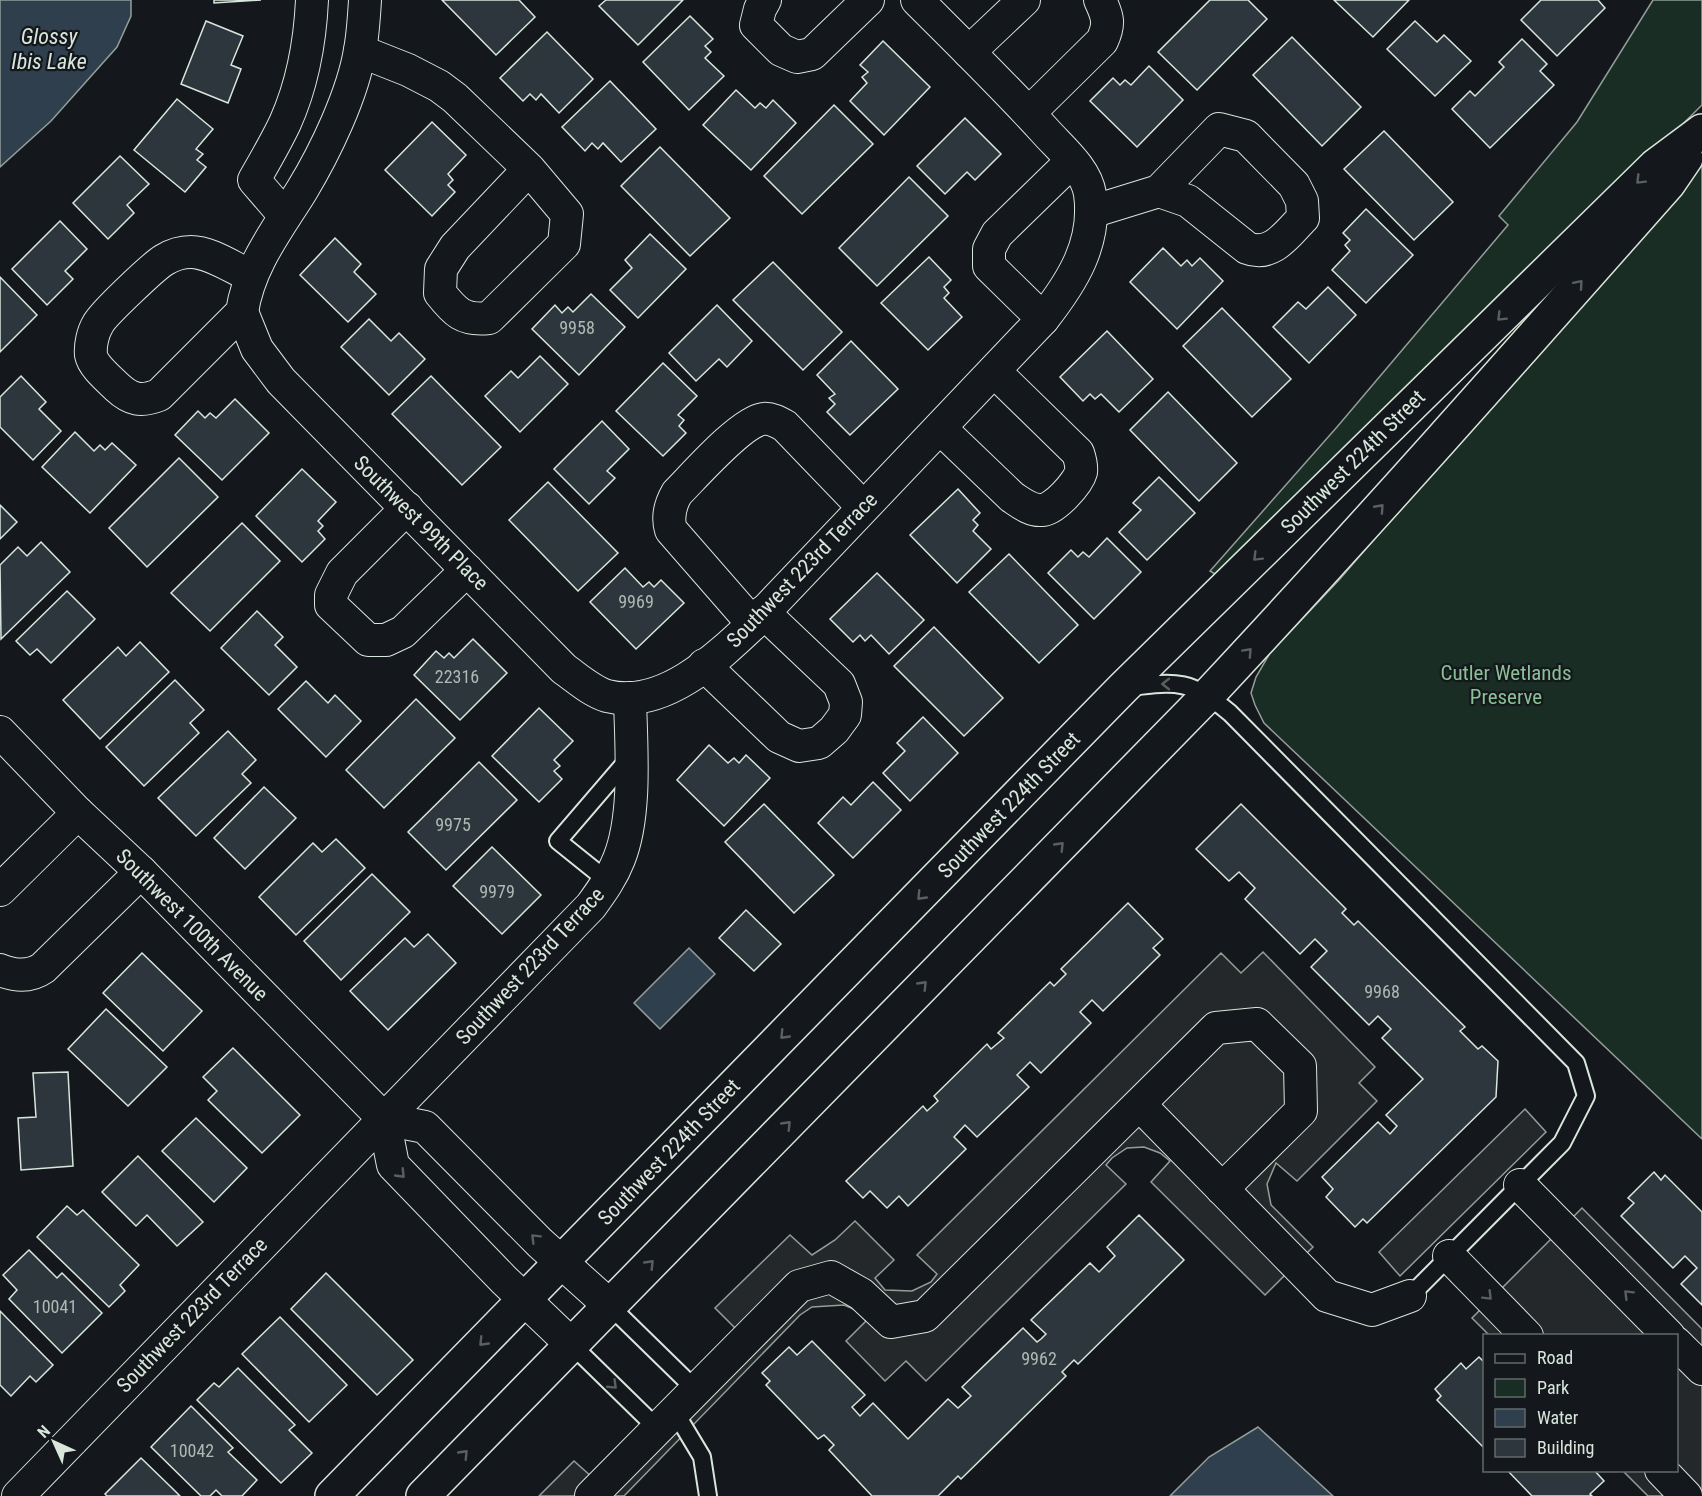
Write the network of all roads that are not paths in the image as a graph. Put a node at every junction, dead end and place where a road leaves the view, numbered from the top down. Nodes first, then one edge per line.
1 (312, 0) edge
2 (365, 0) edge
3 (765, 0) edge
4 (868, 0) edge
5 (917, 0) edge
6 (1024, 0) edge
7 (1100, 0) edge
8 (360, 51) junction
9 (969, 52) junction
10 (1029, 113) junction
11 (1702, 132) edge
12 (1072, 161) junction
13 (529, 169) junction
14 (1160, 191) dead end
15 (1091, 212) junction
16 (285, 216) junction
17 (251, 276) junction
18 (242, 312) junction
19 (1043, 319) junction
20 (994, 371) junction
21 (940, 428) junction
22 (863, 507) junction
23 (407, 508) junction
24 (467, 570) junction
25 (758, 618) junction
26 (704, 665) junction
27 (1123, 688) junction
28 (1208, 695) junction
29 (630, 698) junction
30 (0, 732) edge
31 (631, 756) junction
32 (78, 813) junction
33 (141, 872) junction
34 (609, 882) junction
35 (0, 890) edge
36 (0, 970) edge
37 (1140, 1105) junction
38 (384, 1119) junction
39 (1520, 1185) junction
40 (1222, 1189) junction
41 (1449, 1256) junction
42 (561, 1263) junction
43 (1410, 1296) joint
44 (524, 1300) junction
45 (609, 1305) junction
46 (1526, 1334) edge
47 (1668, 1334) edge
48 (571, 1344) junction
49 (1678, 1344) edge
50 (1702, 1368) edge
51 (676, 1410) junction
52 (1662, 1472) edge
53 (12, 1490) edge
54 (332, 1496) edge
55 (423, 1496) edge
56 (591, 1496) edge
57 (708, 1496) edge
58 (1686, 1496) edge

1 - 16 street
2 - 8 street
3 - 4 street
5 - 9 street
6 - 9 street
7 - 10 street
8 - 13 street
8 - 16 street
9 - 10 street
10 - 12 street
11 -> 27 street, Southwest 224th Street
28 -> 11 street, Southwest 224th Street
12 - 15 street
12 - 19 street
13 - 13 street
14 - 15 street
15 - 19 street, Southwest 223rd Terrace
16 - 17 street
17 - 18 street
17 - 18 street
18 - 23 street, Southwest 99th Place
19 - 20 street, Southwest 223rd Terrace
20 - 21 street, Southwest 223rd Terrace
20 - 21 street
21 - 22 street, Southwest 223rd Terrace
22 - 25 street, Southwest 223rd Terrace
22 - 25 street
23 - 24 street, Southwest 99th Place
23 - 24 street
24 - 29 street, Southwest 99th Place
25 - 26 street, Southwest 223rd Terrace
25 - 26 street
26 - 29 street, Southwest 223rd Terrace
28 -> 27 lane
27 -> 42 street, Southwest 224th Street
28 - 39 lane
45 -> 28 street, Southwest 224th Street
29 - 31 street, Southwest 223rd Terrace
30 - 32 street, Southwest 100th Avenue
31 - 34 street, Southwest 223rd Terrace
31 - 34 lane
32 - 33 street, Southwest 100th Avenue
32 - 35 street
33 - 36 street
33 - 38 street, Southwest 100th Avenue
34 - 38 street, Southwest 223rd Terrace
37 - 40 street
37 - 40 street
37 - 51 street
42 -> 38 street
38 -> 44 street
38 - 53 street, Southwest 223rd Terrace
39 - 41 lane
47 -> 39 street
40 - 43 street
41 - 43 lane
41 -> 46 street
42 - 44 street, Southwest 224th Street
42 - 45 street
44 - 48 street
44 -> 54 street, Southwest 224th Street
45 - 48 street, Southwest 224th Street
45 - 51 lane
48 -> 51 lane
55 -> 48 street, Southwest 224th Street
49 - 50 street
51 - 56 street
51 - 57 lane
52 - 58 street

